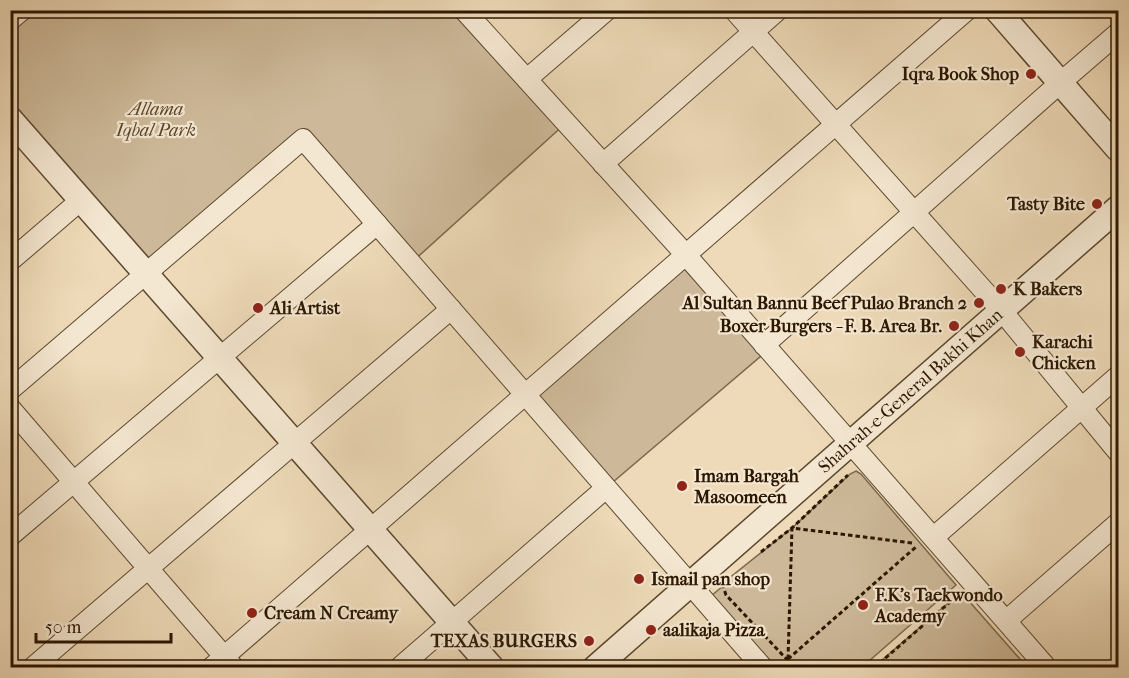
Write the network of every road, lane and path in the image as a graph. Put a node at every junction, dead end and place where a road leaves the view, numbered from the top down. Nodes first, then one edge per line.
1 (22, 10) edge
2 (464, 10) edge
3 (607, 10) edge
4 (734, 10) edge
5 (778, 10) edge
6 (967, 10) edge
7 (997, 10) edge
8 (10, 20) edge
9 (753, 32) junction
10 (1119, 33) edge
11 (527, 79) junction
12 (1060, 83) junction
13 (10, 119) edge
14 (836, 125) junction
15 (1119, 149) edge
16 (603, 164) junction
17 (81, 200) junction
18 (1119, 208) edge
19 (914, 212) junction
20 (377, 224) junction
21 (686, 255) junction
22 (10, 261) edge
23 (146, 273) junction
24 (451, 309) junction
25 (1002, 311) junction
26 (764, 345) junction
27 (220, 358) junction
28 (1119, 376) edge
29 (10, 390) edge
30 (525, 394) junction
31 (10, 408) edge
32 (1081, 409) junction
33 (295, 442) junction
34 (850, 444) junction
35 (1119, 452) edge
36 (850, 474) dead end
37 (74, 482) junction
38 (606, 488) junction
39 (1119, 523) edge
40 (792, 528) junction
41 (370, 529) junction
42 (10, 536) edge
43 (934, 537) junction
44 (755, 557) dead end
45 (148, 568) junction
46 (728, 579) dead end
47 (691, 584) junction
48 (961, 592) dead end
49 (1007, 620) junction
50 (452, 621) junction
51 (788, 659) junction
52 (223, 664) edge
53 (32, 668) edge
54 (399, 668) edge
55 (492, 668) edge
56 (595, 668) edge
57 (763, 668) edge
58 (795, 668) edge
59 (874, 668) edge
60 (1047, 668) edge

1 - 8 street
2 - 11 street
3 - 11 street
4 - 9 street
5 - 9 street
6 - 14 street
7 - 12 street
9 - 14 street
9 - 16 street
10 - 12 street
11 - 16 street
12 - 15 street
12 - 19 street
13 - 17 street
14 - 19 street
14 - 21 street
16 - 21 street
17 - 22 street
17 - 23 street
18 - 25 street, Shahrah-e-General Bakhi Khan
19 - 25 street
19 - 26 street
20 - 23 street
20 - 24 street
20 - 27 street
21 - 26 street
21 - 30 street
23 - 27 street
23 - 29 street
24 - 30 street
24 - 33 street
25 - 32 street
25 - 34 street, Shahrah-e-General Bakhi Khan
26 - 34 street
27 - 33 street
27 - 37 street
28 - 32 street
30 - 38 street
30 - 41 street
31 - 37 street
32 - 35 street
32 - 43 street
33 - 41 street
33 - 45 street
34 - 43 street
34 - 47 street, Shahrah-e-General Bakhi Khan
36 - 40 path
37 - 42 street
37 - 45 street
38 - 47 street
38 - 50 street
39 - 49 street
40 - 44 path
40 - 51 path
40 - 51 path
41 - 50 street
41 - 52 street
43 - 49 street
45 - 52 street
45 - 53 street
46 - 51 path
47 - 56 street, Shahrah-e-General Bakhi Khan
47 - 57 street
48 - 59 path
49 - 60 street
50 - 54 street
50 - 55 street
51 - 58 path

